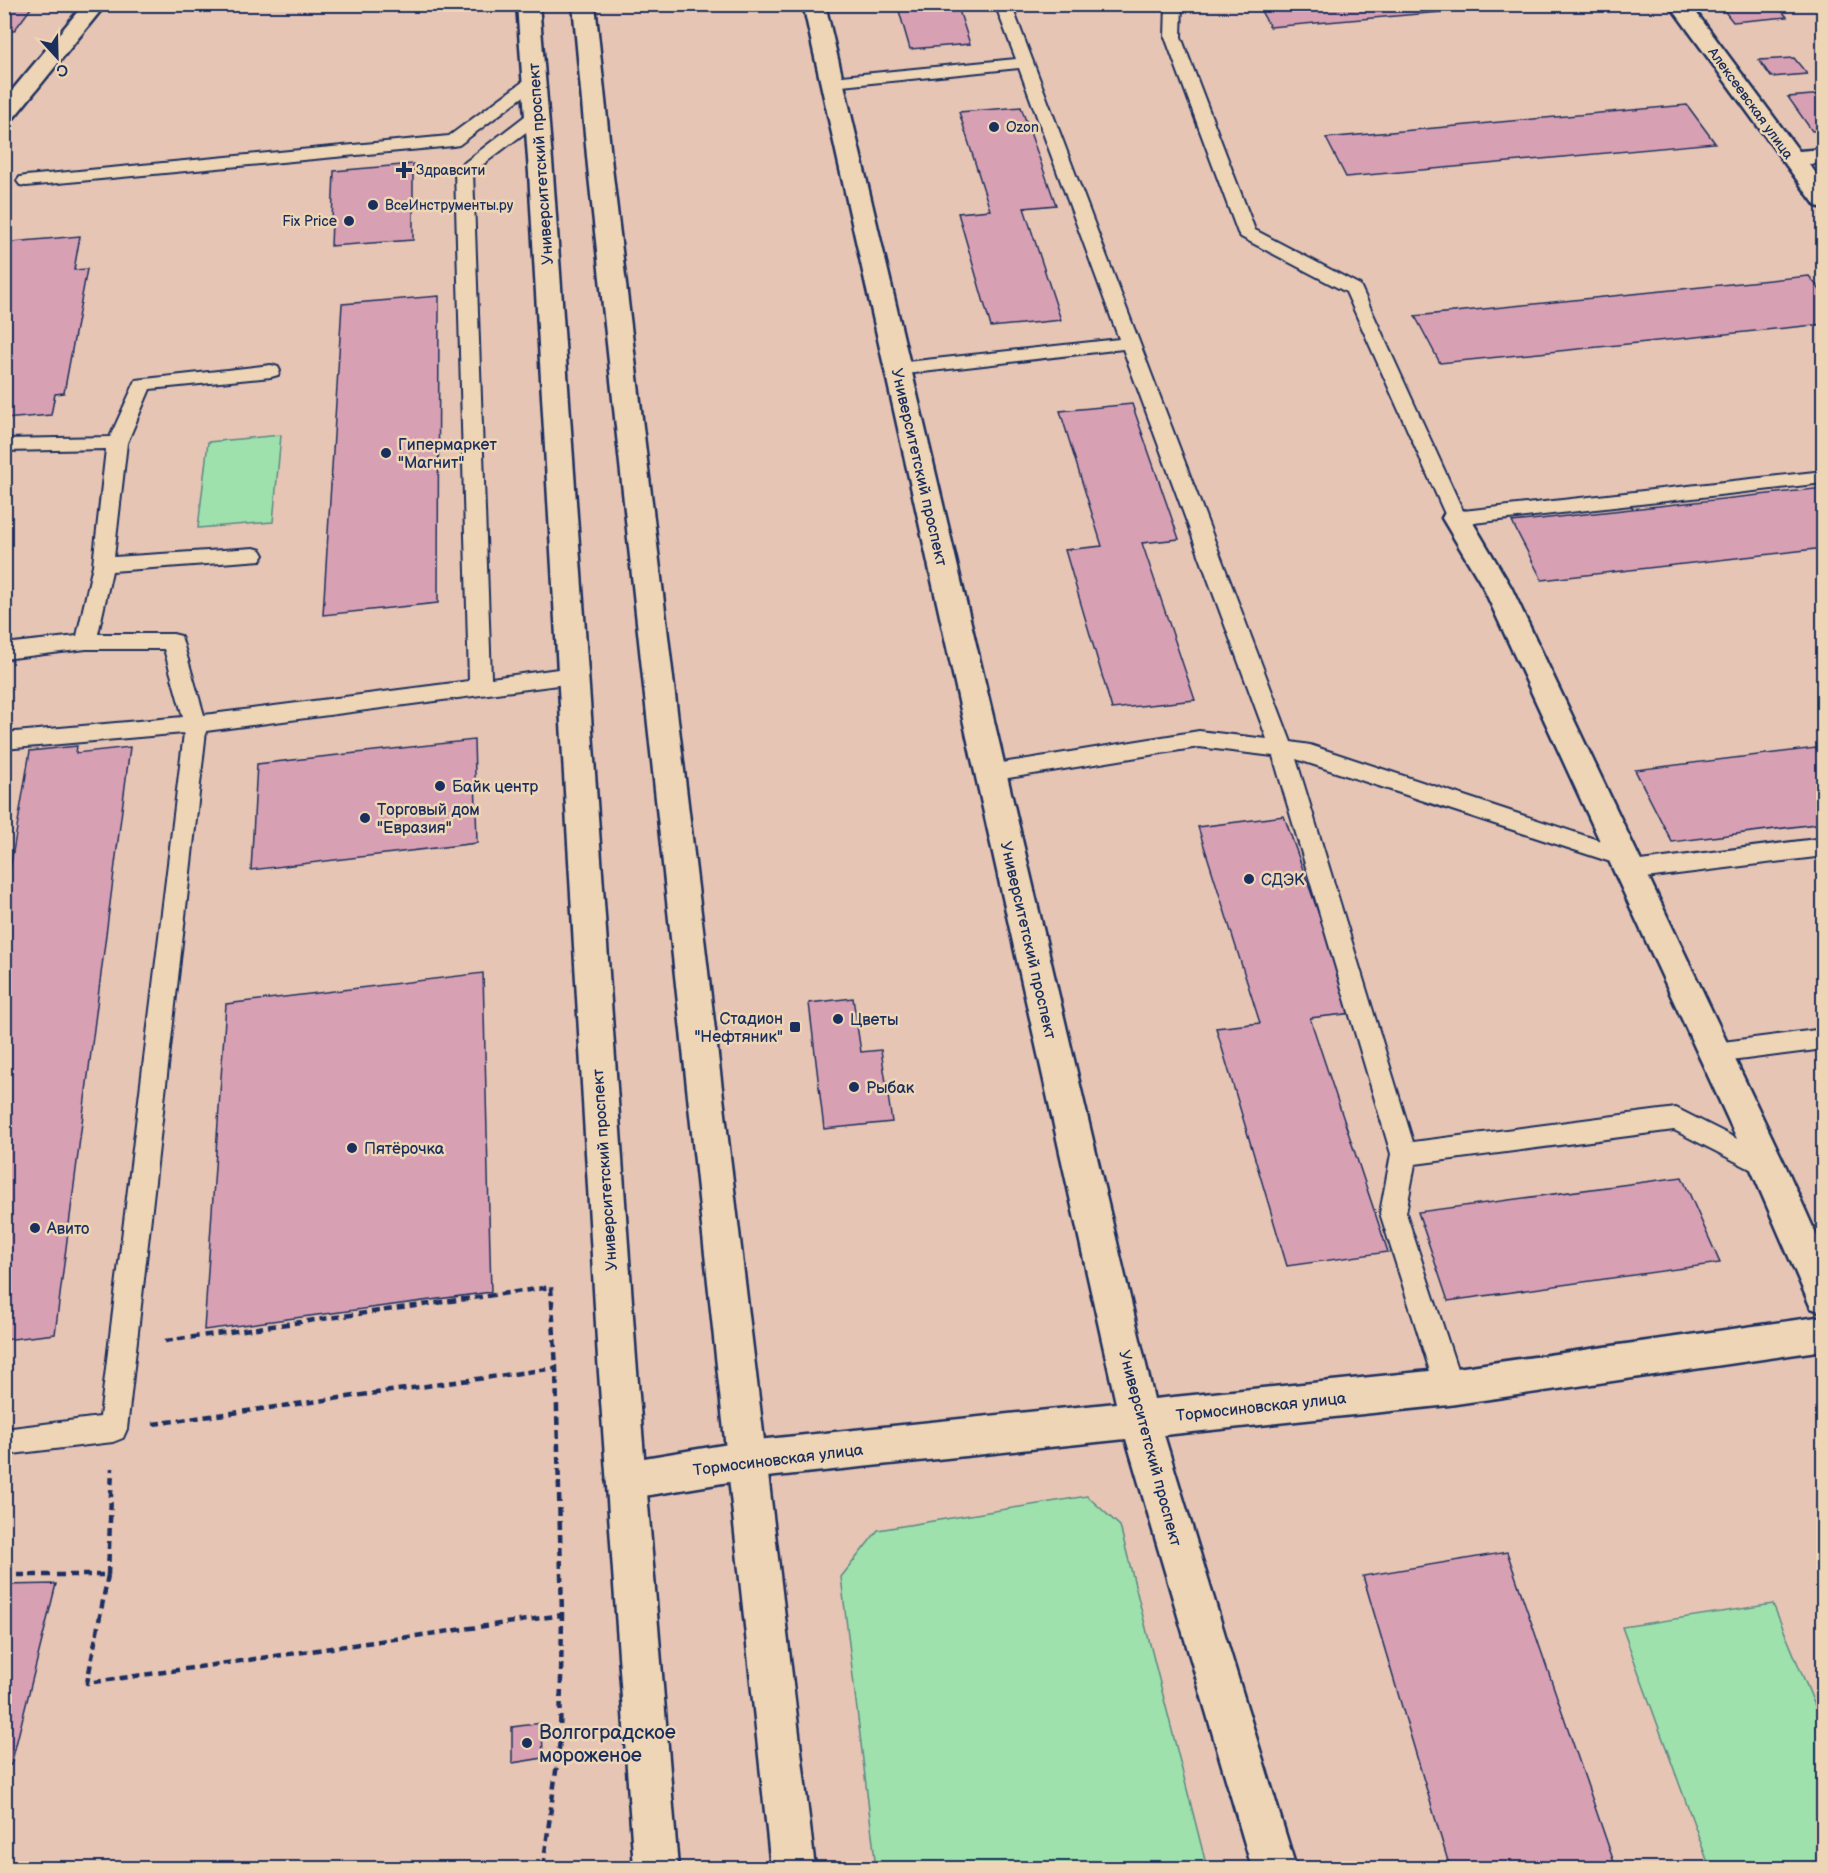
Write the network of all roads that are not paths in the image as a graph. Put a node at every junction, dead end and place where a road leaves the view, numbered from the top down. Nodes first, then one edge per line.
1 (96, 4) edge
2 (528, 4) edge
3 (584, 4) edge
4 (814, 4) edge
5 (1003, 4) edge
6 (1174, 4) edge
7 (1679, 4) edge
8 (1025, 63) junction
9 (534, 81) junction
10 (831, 82) junction
11 (4, 115) edge
12 (536, 116) junction
13 (453, 141) junction
14 (482, 156) junction
15 (1824, 156) edge
16 (1792, 159) junction
17 (26, 181) dead end
18 (1824, 201) edge
19 (1130, 343) junction
20 (897, 369) junction
21 (271, 371) dead end
22 (117, 443) junction
23 (4, 444) edge
24 (1824, 477) edge
25 (1456, 518) junction
26 (254, 555) dead end
27 (103, 565) junction
28 (86, 642) junction
29 (4, 652) edge
30 (573, 675) junction
31 (480, 687) junction
32 (196, 724) junction
33 (4, 741) edge
34 (1282, 748) junction
35 (990, 773) junction
36 (1824, 847) edge
37 (1626, 864) junction
38 (1824, 1039) edge
39 (1715, 1053) junction
40 (1404, 1154) junction
41 (1768, 1167) junction
42 (1824, 1296) edge
43 (1824, 1333) edge
44 (1449, 1387) junction
45 (1139, 1418) junction
46 (4, 1443) edge
47 (747, 1461) junction
48 (626, 1480) junction
49 (656, 1869) edge
50 (793, 1869) edge
51 (1274, 1869) edge

1 - 11 main road
2 - 9 main road, Университетский проспект
3 - 47 main road
4 - 10 main road, Университетский проспект
5 - 8 lane
6 - 25 lane
7 - 16 main road, Алексеевская улица
8 - 10 lane
8 - 19 lane
9 - 12 main road, Университетский проспект
9 - 13 lane
10 - 20 main road, Университетский проспект
12 - 14 lane
12 - 30 main road, Университетский проспект
13 - 14 lane
13 - 17 lane
14 - 31 lane
15 - 16 main road
16 - 18 main road, Алексеевская улица
19 - 20 lane
19 - 34 lane
20 - 35 main road, Университетский проспект
21 - 22 lane
22 - 23 lane
22 - 27 lane
24 - 25 lane
25 - 37 main road
26 - 27 lane
27 - 28 lane
28 - 29 lane
28 - 32 lane
30 - 31 lane
30 - 48 main road, Университетский проспект
31 - 32 lane
32 - 33 lane
32 - 46 lane
34 - 35 lane
34 - 37 lane
34 - 40 lane
35 - 45 main road, Университетский проспект
36 - 37 lane
37 - 39 main road
38 - 39 lane
39 - 41 main road
40 - 41 lane
40 - 44 lane
41 - 42 main road
43 - 44 main road, Тормосиновская улица
44 - 45 main road, Тормосиновская улица
45 - 47 main road, Тормосиновская улица
45 - 51 main road, Университетский проспект
47 - 48 main road, Тормосиновская улица
47 - 50 main road
48 - 49 main road, Университетский проспект

